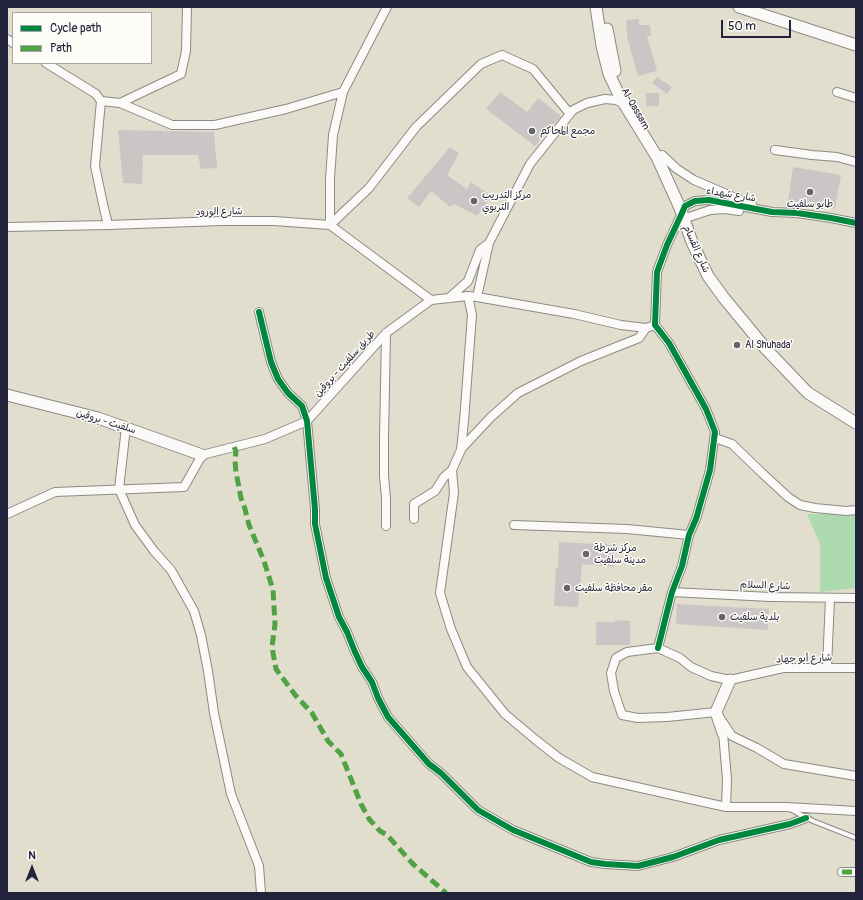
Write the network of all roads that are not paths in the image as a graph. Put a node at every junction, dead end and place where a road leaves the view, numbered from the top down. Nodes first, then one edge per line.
1 (187, 7) edge
2 (387, 7) edge
3 (596, 7) edge
4 (603, 7) edge
5 (739, 7) edge
6 (755, 7) edge
7 (856, 40) edge
8 (856, 46) edge
9 (48, 64) edge
10 (343, 92) junction
11 (837, 92) dead end
12 (856, 98) edge
13 (101, 101) junction
14 (120, 103) junction
15 (623, 103) junction
16 (570, 114) junction
17 (775, 150) dead end
18 (662, 155) junction
19 (856, 162) edge
20 (774, 212) junction
21 (685, 213) junction
22 (856, 223) edge
23 (108, 225) junction
24 (330, 226) junction
25 (7, 227) edge
26 (856, 227) edge
27 (489, 243) junction
28 (468, 296) junction
29 (477, 297) junction
30 (449, 298) junction
31 (431, 300) junction
32 (259, 312) dead end
33 (655, 325) junction
34 (646, 328) junction
35 (386, 333) junction
36 (7, 395) edge
37 (856, 418) edge
38 (307, 421) junction
39 (856, 423) edge
40 (126, 428) junction
41 (715, 438) junction
42 (461, 450) junction
43 (202, 455) junction
44 (452, 470) junction
45 (119, 489) junction
46 (856, 510) edge
47 (7, 514) edge
48 (414, 519) dead end
49 (514, 525) dead end
50 (386, 526) dead end
51 (690, 535) junction
52 (672, 592) junction
53 (830, 598) junction
54 (856, 598) edge
55 (658, 648) junction
56 (828, 667) junction
57 (856, 668) edge
58 (730, 680) junction
59 (716, 712) junction
60 (723, 733) joint
61 (856, 776) edge
62 (726, 807) junction
63 (786, 807) junction
64 (856, 811) edge
65 (806, 818) junction
66 (856, 838) edge
67 (842, 872) dead end
68 (856, 872) edge
69 (261, 893) edge

1 - 14 street
2 - 10 street
3 - 15 main road, شارع القسام
4 - 18 main road, Al-Qassam
5 - 8 main road
6 - 7 main road
9 - 13 street
10 - 14 street
10 - 24 street
11 - 12 street
13 - 14 street
13 - 23 street
15 - 16 street
15 - 21 main road, شارع القسام
16 - 24 street
16 - 27 street
17 - 19 street
18 - 20 street
18 - 21 main road, Al-Qassam
20 - 21 street, شارع شهداء
20 - 22 street
21 - 26 street
21 - 33 street
21 - 37 main road, شارع القسام
21 - 39 main road, شارع القسام
23 - 24 street, شارع الورود
23 - 25 street, شارع الورود
24 - 31 street
27 - 29 street
27 - 30 street
28 - 29 street
28 - 30 street
28 - 42 street
29 - 34 street
30 - 31 street
31 - 35 street, طريق سلفيت - بروقين
32 - 38 street
33 - 34 street
33 - 41 street
34 - 42 street
35 - 38 street, طريق سلفيت - بروقين
35 - 50 street
36 - 40 main road, سلفيت - بروقين
38 - 43 street, طريق سلفيت - بروقين
38 - 65 street
40 - 43 main road, سلفيت - بروقين
40 - 45 street
41 - 46 street
41 - 51 street
42 - 44 street
43 - 45 street
44 - 48 street
44 - 62 street
45 - 47 street
45 - 69 street
49 - 51 street
51 - 52 street
52 - 53 street, شارع السلام
52 - 55 street
53 - 54 street, شارع السلام
53 - 56 street
55 - 58 street
55 - 59 street
56 - 57 street, شارع أبو جهاد
56 - 58 street, شارع أبو جهاد
58 - 59 main road
59 - 60 main road
59 - 61 street
60 - 62 street
62 - 63 street
63 - 64 street
63 - 65 lane
65 - 66 lane
67 - 68 street

